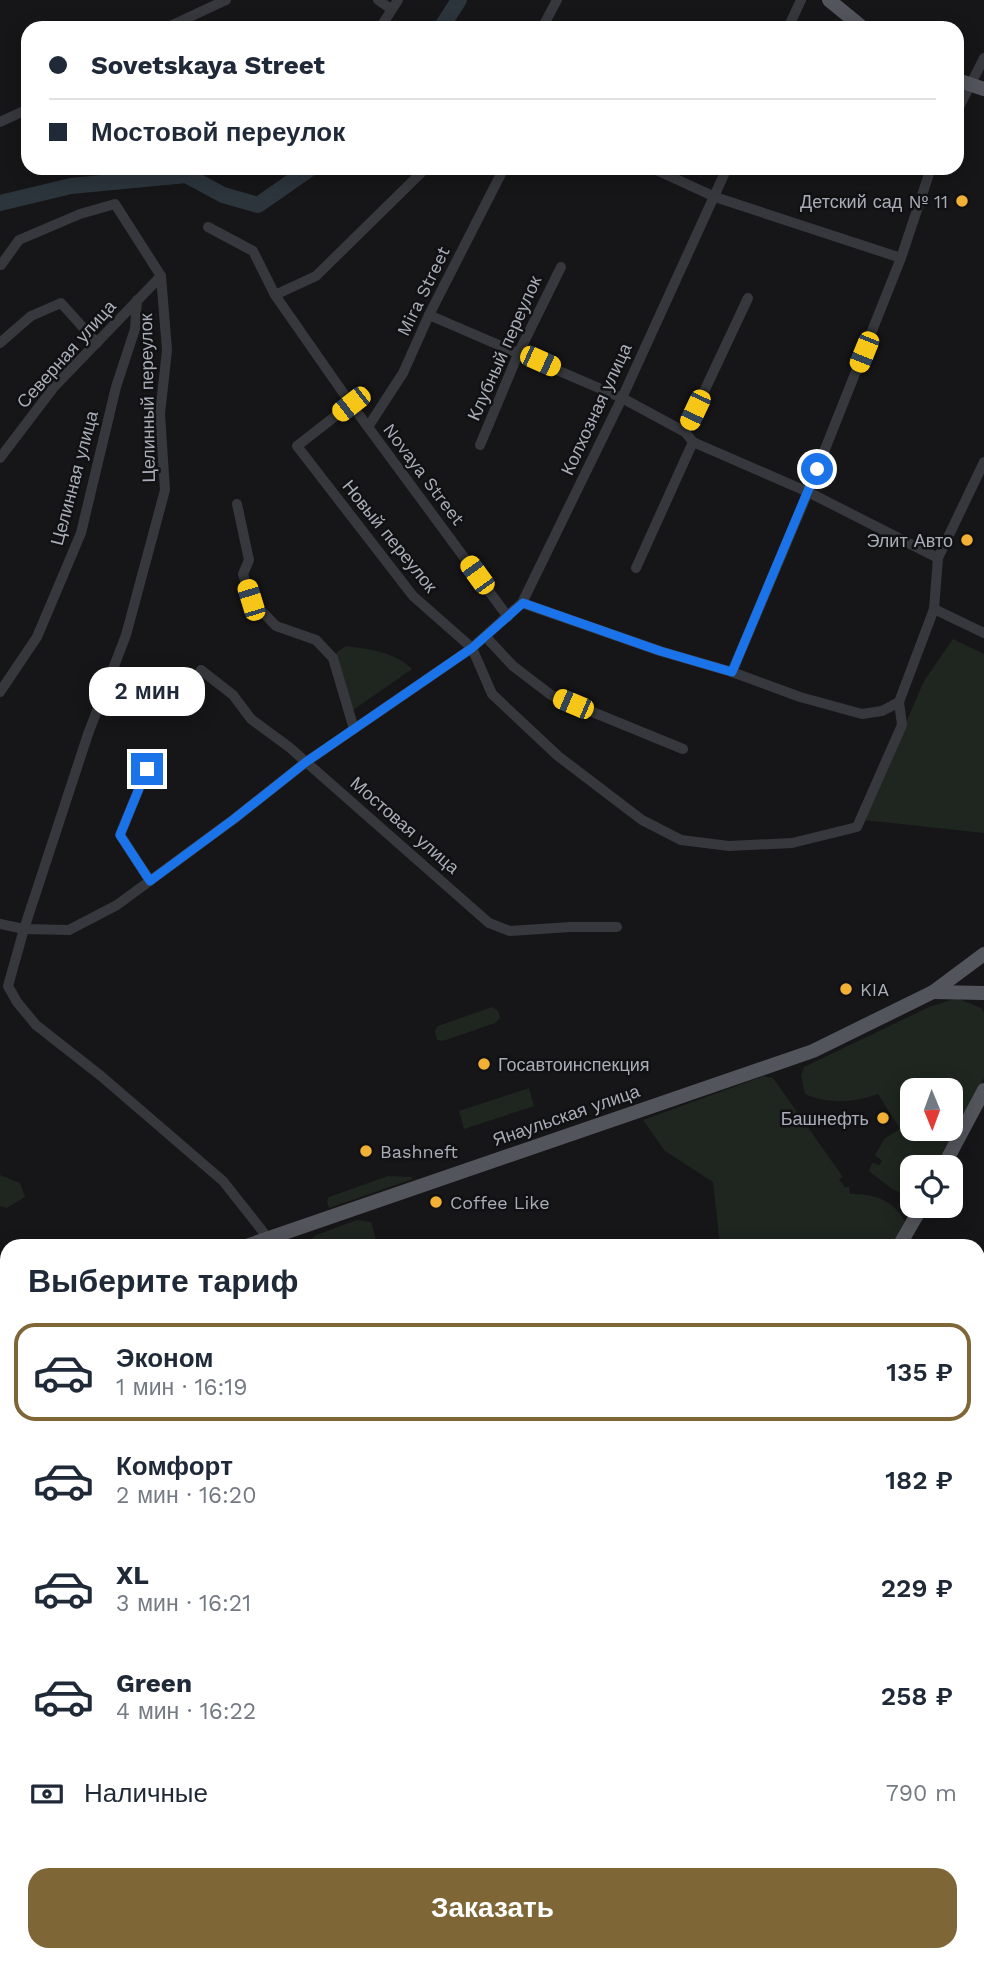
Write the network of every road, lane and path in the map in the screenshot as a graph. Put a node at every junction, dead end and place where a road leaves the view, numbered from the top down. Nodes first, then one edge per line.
1 (226, 0) edge
2 (378, 0) edge
3 (557, 0) edge
4 (801, 0) edge
5 (829, 0) edge
6 (394, 5) edge
7 (181, 21) edge
8 (384, 21) edge
9 (546, 21) edge
10 (791, 21) edge
11 (854, 21) edge
12 (984, 58) edge
13 (970, 85) edge
14 (21, 115) edge
15 (0, 122) edge
16 (419, 175) edge
17 (500, 175) edge
18 (667, 175) edge
19 (724, 175) edge
20 (929, 175) edge
21 (715, 197) junction
22 (208, 227) dead end
23 (901, 258) junction
24 (1, 265) edge
25 (561, 267) dead end
26 (161, 276) junction
27 (275, 295) junction
28 (748, 298) dead end
29 (137, 300) junction
30 (429, 315) junction
31 (97, 343) junction
32 (0, 344) edge
33 (519, 352) junction
34 (622, 398) junction
35 (351, 404) junction
36 (368, 427) junction
37 (684, 432) junction
38 (692, 442) junction
39 (480, 444) dead end
40 (0, 458) edge
41 (984, 463) edge
42 (808, 492) junction
43 (237, 504) dead end
44 (939, 558) junction
45 (636, 568) dead end
46 (523, 603) junction
47 (934, 609) junction
48 (508, 617) junction
49 (984, 632) edge
50 (486, 636) junction
51 (472, 648) junction
52 (201, 670) dead end
53 (732, 672) junction
54 (0, 692) edge
55 (899, 702) junction
56 (354, 729) junction
57 (682, 749) dead end
58 (306, 762) junction
59 (147, 769) dead end
60 (150, 881) junction
61 (0, 924) edge
62 (617, 928) dead end
63 (24, 929) junction
64 (984, 954) edge
65 (933, 992) junction
66 (984, 993) edge
67 (984, 1090) edge
68 (949, 1155) edge
69 (915, 1218) edge
70 (268, 1238) joint
71 (903, 1239) edge

1 - 7 street
2 - 6 street
3 - 9 street
4 - 10 street
5 - 11 main road
6 - 8 street
12 - 13 street
14 - 15 street
16 - 27 street
17 - 30 street, Mira Street
18 - 21 street
19 - 21 street, Колхозная улица
20 - 23 street
21 - 23 street
21 - 34 street, Колхозная улица
22 - 27 street, Novaya Street
23 - 42 street
24 - 26 street, Целинный переулок
25 - 33 street, Клубный переулок
26 - 29 street, Северная улица
26 - 63 street, Целинный переулок
27 - 35 street, Novaya Street
28 - 37 street
29 - 31 street, Северная улица
29 - 54 street, Целинная улица
30 - 33 street
30 - 36 street, Mira Street
31 - 32 street
31 - 40 street, Северная улица
33 - 34 street
33 - 39 street, Клубный переулок
34 - 37 street
34 - 46 street, Колхозная улица
35 - 36 street, Novaya Street
35 - 51 street, Новый переулок
36 - 48 street, Novaya Street
37 - 38 street
38 - 42 street
38 - 45 street
41 - 44 street
42 - 44 street
42 - 53 street
43 - 56 street
44 - 47 street
46 - 48 street, Колхозная улица
46 - 53 street
47 - 49 street
47 - 55 street
48 - 50 street, Колхозная улица
50 - 51 street, Колхозная улица
50 - 57 street
51 - 55 street, Новый переулок
51 - 56 street, Колхозная улица
52 - 58 street, Мостовая улица
53 - 55 street
56 - 58 street, Колхозная улица
58 - 60 street, Колхозная улица
58 - 62 street, Мостовая улица
59 - 60 street
60 - 63 street, Колхозная улица
61 - 63 street, Колхозная улица
63 - 70 street, Целинный переулок
64 - 65 main road, Янаульская улица
65 - 66 main road
65 - 70 main road, Янаульская улица
67 - 68 main road
69 - 71 main road

